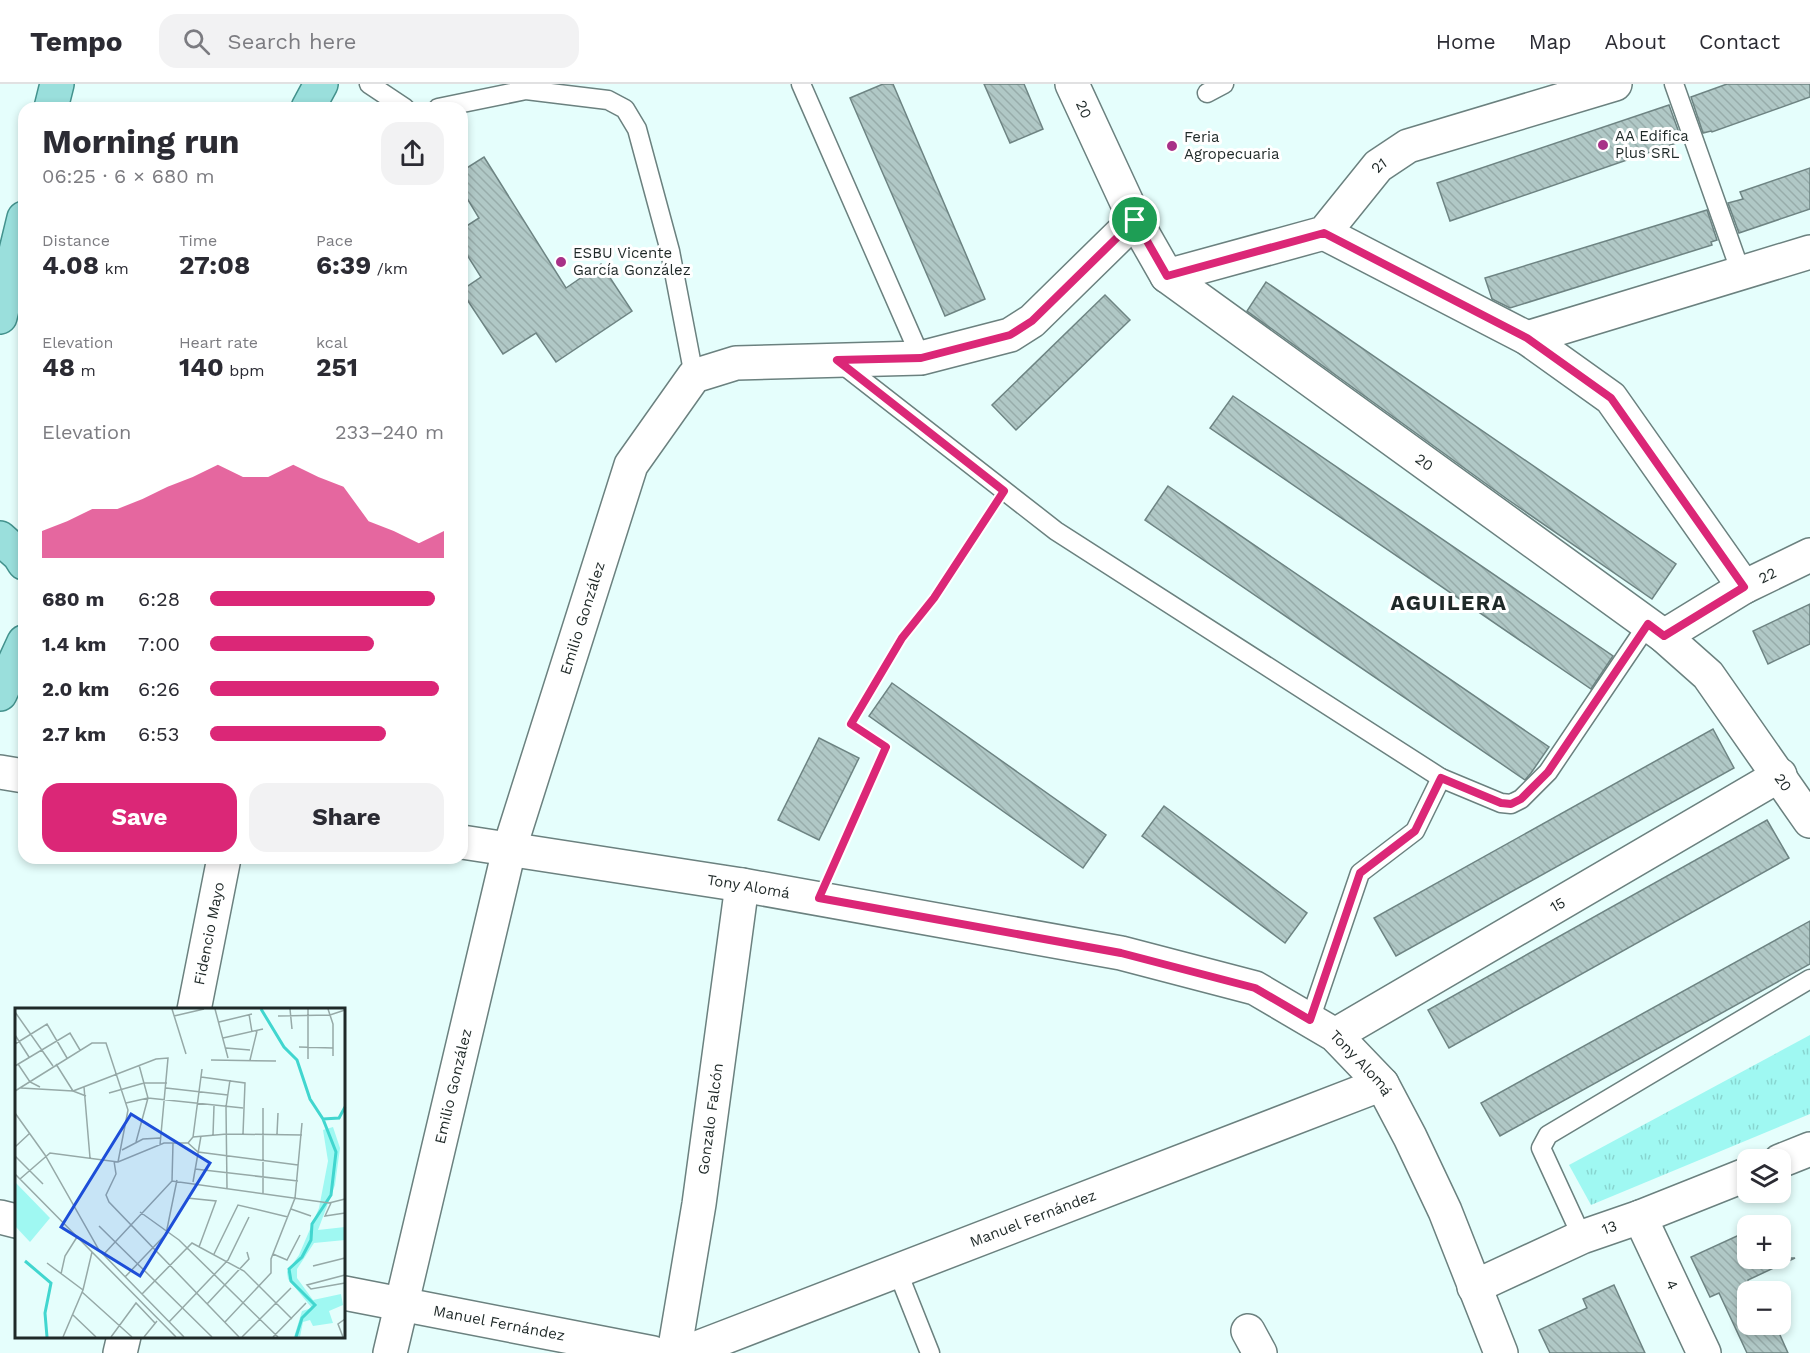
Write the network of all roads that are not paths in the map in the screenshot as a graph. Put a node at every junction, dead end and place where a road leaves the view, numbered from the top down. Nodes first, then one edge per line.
1 (57, 84) edge
2 (321, 84) edge
3 (369, 84) edge
4 (801, 84) edge
5 (1072, 84) edge
6 (1224, 84) edge
7 (1615, 84) edge
8 (1674, 84) edge
9 (1207, 93) dead end
10 (52, 102) edge
11 (311, 102) edge
12 (396, 102) edge
13 (467, 102) edge
14 (1135, 220) junction
15 (1324, 233) junction
16 (18, 244) edge
17 (1810, 252) edge
18 (1741, 273) junction
19 (1167, 276) junction
20 (0, 317) edge
21 (1527, 338) junction
22 (921, 358) junction
23 (837, 360) junction
24 (694, 376) junction
25 (0, 538) edge
26 (18, 554) edge
27 (1810, 555) edge
28 (1744, 587) junction
29 (1656, 630) junction
30 (18, 655) edge
31 (0, 694) edge
32 (0, 772) edge
33 (18, 775) edge
34 (1780, 775) junction
35 (1441, 778) junction
36 (1810, 820) edge
37 (468, 843) edge
38 (509, 849) junction
39 (224, 864) edge
40 (742, 885) junction
41 (1810, 978) edge
42 (194, 1008) edge
43 (1322, 1028) junction
44 (1382, 1084) junction
45 (1810, 1149) edge
46 (1791, 1157) edge
47 (1737, 1178) edge
48 (0, 1217) edge
49 (1640, 1217) junction
50 (15, 1221) edge
51 (1582, 1237) junction
52 (897, 1270) junction
53 (1474, 1287) junction
54 (345, 1293) edge
55 (402, 1305) junction
56 (124, 1338) edge
57 (120, 1353) edge
58 (390, 1353) edge
59 (652, 1353) edge
60 (674, 1353) edge
61 (684, 1353) edge
62 (930, 1353) edge
63 (1501, 1353) edge
64 (1704, 1353) edge

1 - 10 main road
2 - 11 main road
3 - 12 lane
4 - 22 lane
5 - 14 street, 20
6 - 9 lane
7 - 15 street, 21
8 - 18 lane
13 - 24 lane
14 - 19 street, 20
14 - 22 street
15 - 19 street
15 - 21 street
16 - 20 main road
17 - 18 street
18 - 21 street
19 - 29 street, 20
21 - 28 street
22 - 23 street
23 - 24 street
23 - 35 lane
24 - 38 street, Emilio González
25 - 26 main road
27 - 28 street, 22
28 - 29 street, 22
29 - 34 street, 20
29 - 35 lane
30 - 31 main road
32 - 33 street
34 - 36 street, 20
34 - 43 street, 15
35 - 43 lane
37 - 38 street, Tony Alomá
38 - 40 street, Tony Alomá
38 - 55 street, Emilio González
39 - 42 street, Fidencio Mayo
40 - 43 street, Tony Alomá
40 - 60 street, Gonzalo Falcón
41 - 51 lane
43 - 44 street, Tony Alomá
44 - 52 street, Manuel Fernández
44 - 53 street, Tony Alomá
45 - 46 street
47 - 49 street, 13
48 - 50 street
49 - 51 street, 13
49 - 64 street, 4
51 - 53 street, 13
52 - 61 street, Manuel Fernández
52 - 62 lane
53 - 63 street, Tony Alomá
54 - 55 street, Manuel Fernández
55 - 58 street, Emilio González
55 - 59 street, Manuel Fernández
56 - 57 street

